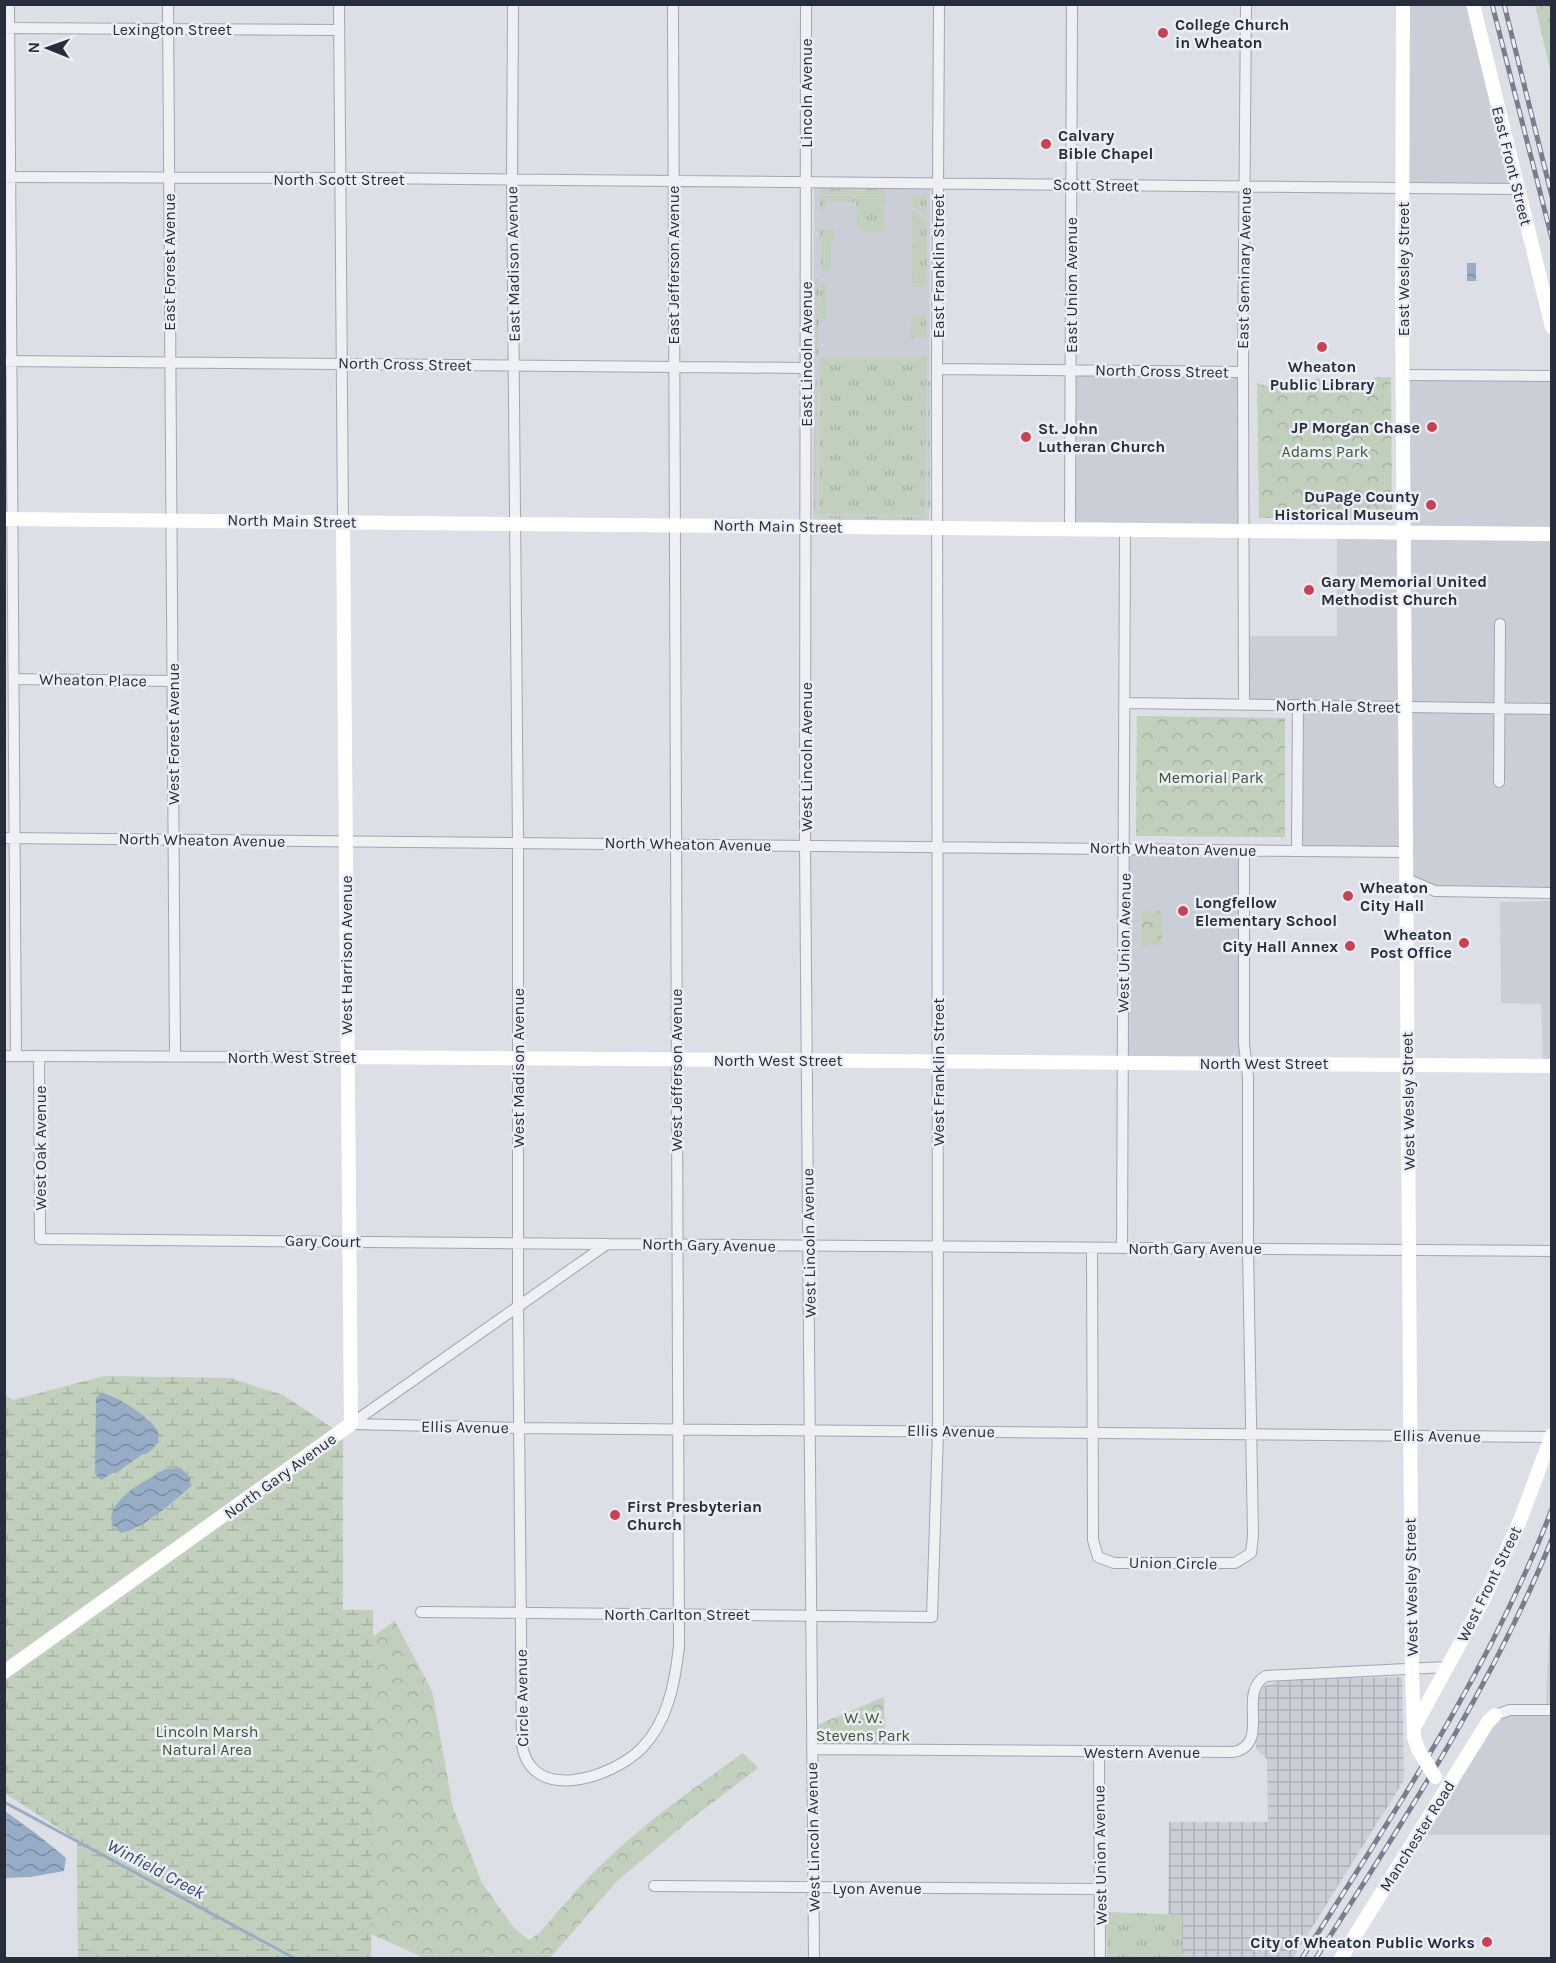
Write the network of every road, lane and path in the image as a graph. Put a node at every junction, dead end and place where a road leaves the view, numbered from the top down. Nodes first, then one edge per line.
1 (9, 4) edge
2 (168, 4) edge
3 (339, 4) edge
4 (513, 4) edge
5 (673, 4) edge
6 (806, 4) edge
7 (939, 4) edge
8 (1072, 4) edge
9 (1246, 4) edge
10 (1402, 4) edge
11 (1473, 4) edge
12 (7, 28) edge
13 (168, 29) junction
14 (339, 30) junction
15 (8, 177) edge
16 (169, 178) junction
17 (340, 179) junction
18 (512, 180) junction
19 (673, 181) junction
20 (806, 182) junction
21 (939, 183) junction
22 (1071, 184) junction
23 (1245, 186) junction
24 (1402, 188) junction
25 (1518, 189) junction
26 (1551, 327) edge
27 (8, 361) edge
28 (170, 362) junction
29 (342, 363) junction
30 (515, 365) junction
31 (674, 367) junction
32 (806, 368) junction
33 (938, 369) junction
34 (1071, 370) junction
35 (1243, 372) junction
36 (1404, 375) junction
37 (1551, 376) edge
38 (9, 519) edge
39 (171, 520) junction
40 (343, 522) junction
41 (516, 524) junction
42 (674, 525) junction
43 (807, 527) junction
44 (939, 528) junction
45 (1070, 530) junction
46 (1125, 530) junction
47 (1244, 531) junction
48 (1406, 533) junction
49 (1551, 534) edge
50 (1500, 624) dead end
51 (14, 679) junction
52 (172, 681) junction
53 (1125, 703) junction
54 (1244, 704) junction
55 (1298, 705) junction
56 (1406, 707) junction
57 (1500, 708) junction
58 (1551, 709) edge
59 (1499, 782) dead end
60 (10, 838) edge
61 (174, 840) junction
62 (345, 842) junction
63 (518, 843) junction
64 (675, 844) junction
65 (805, 845) junction
66 (938, 847) junction
67 (1125, 849) junction
68 (1244, 850) junction
69 (1297, 850) junction
70 (1407, 852) junction
71 (1407, 879) junction
72 (1551, 893) edge
73 (4, 1056) edge
74 (16, 1056) junction
75 (39, 1056) junction
76 (175, 1056) junction
77 (347, 1057) junction
78 (518, 1058) junction
79 (676, 1059) junction
80 (807, 1060) junction
81 (939, 1061) junction
82 (1122, 1062) junction
83 (1247, 1063) junction
84 (1407, 1064) junction
85 (1551, 1066) edge
86 (40, 1239) joint
87 (349, 1241) junction
88 (519, 1244) junction
89 (606, 1244) junction
90 (677, 1245) junction
91 (809, 1246) junction
92 (937, 1246) junction
93 (1092, 1248) junction
94 (1122, 1248) junction
95 (1248, 1249) junction
96 (1408, 1249) junction
97 (1551, 1251) edge
98 (518, 1305) junction
99 (351, 1424) junction
100 (520, 1428) junction
101 (678, 1429) junction
102 (810, 1431) junction
103 (938, 1431) junction
104 (1093, 1433) junction
105 (1251, 1434) junction
106 (1410, 1436) junction
107 (1551, 1436) edge
108 (421, 1612) dead end
109 (521, 1613) junction
110 (679, 1614) junction
111 (812, 1616) junction
112 (933, 1617) joint
113 (1447, 1667) junction
114 (1412, 1669) junction
115 (4, 1672) edge
116 (1551, 1710) edge
117 (1495, 1715) joint
118 (1414, 1728) junction
119 (812, 1749) junction
120 (1099, 1751) junction
121 (1447, 1787) junction
122 (654, 1886) dead end
123 (814, 1887) junction
124 (1100, 1889) junction
125 (814, 1959) edge
126 (1101, 1959) edge
127 (1341, 1959) edge

1 - 12 street
2 - 13 street, East Forest Avenue
3 - 14 street
4 - 18 street, East Madison Avenue
5 - 19 street, East Jefferson Avenue
6 - 20 street, Lincoln Avenue
7 - 21 street, East Franklin Street
8 - 22 street, East Union Avenue
9 - 23 street, East Seminary Avenue
10 - 24 street, East Wesley Street
11 - 25 street, East Front Street
12 - 13 street, Lexington Street
12 - 15 street
13 - 14 street, Lexington Street
13 - 16 street, East Forest Avenue
14 - 17 street
15 - 16 street, North Scott Street
15 - 27 street
16 - 17 street, North Scott Street
16 - 28 street, East Forest Avenue
17 - 18 street, North Scott Street
17 - 29 street
18 - 19 street, North Scott Street
18 - 30 street, East Madison Avenue
19 - 20 street, Scott Street
19 - 31 street, East Jefferson Avenue
20 - 21 street, Scott Street
20 - 32 street, East Lincoln Avenue
21 - 22 street, Scott Street
21 - 33 street, East Franklin Street
22 - 23 street, Scott Street
22 - 34 street, East Union Avenue
23 - 24 street, Scott Street
23 - 35 street, East Seminary Avenue
24 - 25 street, Scott Street
24 - 36 street, East Wesley Street
25 - 26 street, East Front Street
27 - 28 street, North Cross Street
27 - 38 street
28 - 29 street, North Cross Street
28 - 39 street, East Forest Avenue
29 - 30 street, North Cross Street
29 - 40 street
30 - 31 street, North Cross Street
30 - 41 street, East Madison Avenue
31 - 32 street, North Cross Street
31 - 42 street, East Jefferson Avenue
32 - 43 street, East Lincoln Avenue
33 - 34 street, North Cross Street
33 - 44 street, East Franklin Street
34 - 35 street, North Cross Street
34 - 45 street, East Union Avenue
35 - 47 street, East Seminary Avenue
36 - 37 street
36 - 48 street, East Wesley Street
38 - 39 street, North Main Street
38 - 51 street
39 - 40 street, North Main Street
39 - 52 street, West Forest Avenue
40 - 41 street, North Main Street
40 - 62 street, West Harrison Avenue
41 - 42 street, North Main Street
41 - 63 street, West Madison Avenue
42 - 43 street, North Main Street
42 - 64 street, West Jefferson Avenue
43 - 44 street, North Main Street
43 - 65 street, West Lincoln Avenue
44 - 45 street, North Main Street
44 - 66 street, West Franklin Street
45 - 46 street, North Main Street
46 - 47 street, North Main Street
46 - 53 street, West Union Avenue
47 - 48 street, North Main Street
47 - 54 street, East Seminary Avenue
48 - 49 street, North Main Street
48 - 56 street, West Wesley Street
50 - 57 street
51 - 52 street, Wheaton Place
51 - 60 street
52 - 61 street, West Forest Avenue
53 - 54 street, North Hale Street
53 - 67 street, West Union Avenue
54 - 55 street, North Hale Street
55 - 56 street, North Hale Street
55 - 69 street
56 - 57 street, North Hale Street
56 - 70 street, West Wesley Street
57 - 58 street, North Hale Street
57 - 59 street
60 - 61 street, North Wheaton Avenue
60 - 74 street
61 - 62 street, North Wheaton Avenue
61 - 76 street, West Forest Avenue
62 - 63 street, North Wheaton Avenue
62 - 77 street, West Harrison Avenue
63 - 64 street, North Wheaton Avenue
63 - 78 street, West Madison Avenue
64 - 65 street, North Wheaton Avenue
64 - 79 street, West Jefferson Avenue
65 - 66 street, North Wheaton Avenue
65 - 80 street, West Lincoln Avenue
66 - 67 street, North Wheaton Avenue
66 - 81 street, West Franklin Street
67 - 68 street, North Wheaton Avenue
67 - 82 street, West Union Avenue
68 - 69 street, North Wheaton Avenue
68 - 83 street
69 - 70 street, North Wheaton Avenue
70 - 71 street, West Wesley Street
71 - 72 street
71 - 84 street, West Wesley Street
73 - 74 street, North West Street
74 - 75 street, North West Street
75 - 76 street, North West Street
75 - 86 street, West Oak Avenue
76 - 77 street, North West Street
77 - 78 street, North West Street
77 - 87 street, West Harrison Avenue
78 - 79 street, North West Street
78 - 88 street, West Madison Avenue
79 - 80 street, North West Street
79 - 90 street, West Jefferson Avenue
80 - 81 street, North West Street
80 - 91 street, West Lincoln Avenue
81 - 82 street, North West Street
81 - 92 street, West Franklin Street
82 - 83 street, North West Street
82 - 94 street, West Union Avenue
83 - 84 street, North West Street
83 - 95 street
84 - 85 street, North West Street
84 - 96 street, West Wesley Street
86 - 87 street, Gary Court
87 - 88 street, Gary Court
87 - 99 street, West Harrison Avenue
88 - 89 street, Gary Court
88 - 98 street, West Madison Avenue
89 - 90 street, North Gary Avenue
89 - 98 street, North Gary Avenue
90 - 91 street, North Gary Avenue
90 - 101 street, West Jefferson Avenue
91 - 92 street, North Gary Avenue
91 - 102 street, West Lincoln Avenue
92 - 93 street, North Gary Avenue
92 - 103 street, West Franklin Street
93 - 94 street, North Gary Avenue
93 - 104 street
94 - 95 street, North Gary Avenue
95 - 96 street, North Gary Avenue
95 - 105 street
96 - 97 street, North Gary Avenue
96 - 106 street, West Wesley Street
98 - 99 street, North Gary Avenue
98 - 100 street, West Madison Avenue
99 - 100 street, Ellis Avenue
99 - 115 street, North Gary Avenue
100 - 101 street, Ellis Avenue
100 - 109 street, West Madison Avenue
101 - 102 street, Ellis Avenue
101 - 110 street, West Jefferson Avenue
102 - 103 street, Ellis Avenue
102 - 111 street, West Lincoln Avenue
103 - 104 street, Ellis Avenue
103 - 112 street, West Franklin Street
104 - 105 street, Ellis Avenue
104 - 105 street, Union Circle
105 - 106 street, Ellis Avenue
106 - 107 street, Ellis Avenue
106 - 114 street, West Wesley Street
107 - 113 street, West Front Street
108 - 109 street, North Carlton Street
109 - 110 street, North Carlton Street
109 - 110 street, Circle Avenue
110 - 111 street, North Carlton Street
111 - 112 street, North Carlton Street
111 - 119 street, West Lincoln Avenue
113 - 114 street, West Wesley Street
113 - 118 street, West Front Street
114 - 118 street, West Wesley Street
114 - 120 street, Western Avenue
116 - 117 street
117 - 121 street, Manchester Road
118 - 121 street, West Wesley Street, bridge
119 - 120 street, Western Avenue
119 - 123 street, West Lincoln Avenue
120 - 124 street, West Union Avenue
121 - 127 street, Manchester Road
122 - 123 street, Lyon Avenue
123 - 124 street, Lyon Avenue
123 - 125 street, West Lincoln Avenue
124 - 126 street, West Union Avenue

